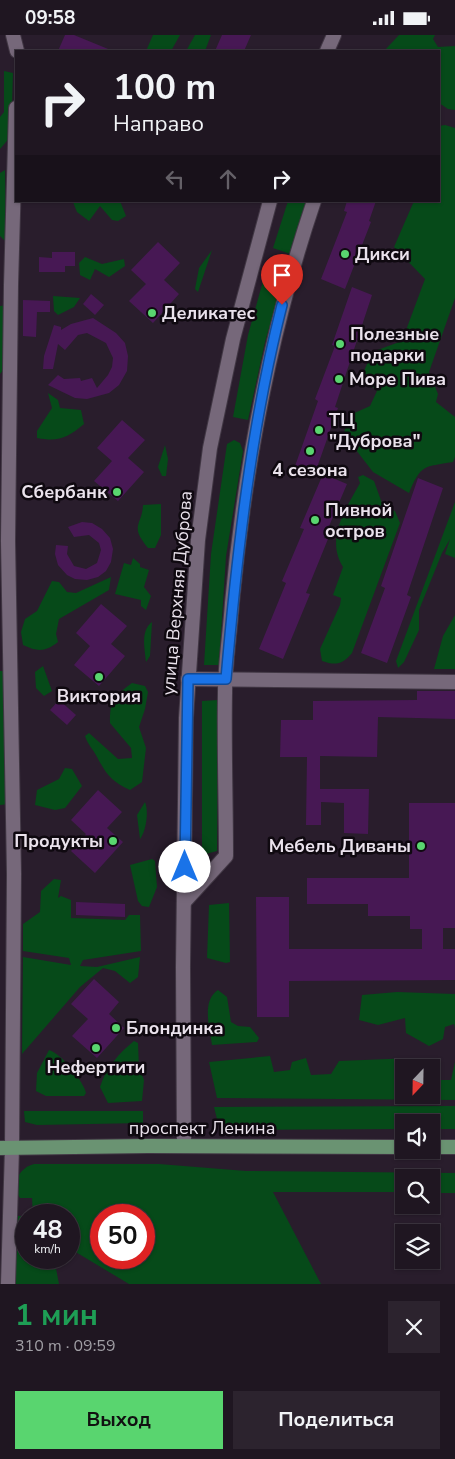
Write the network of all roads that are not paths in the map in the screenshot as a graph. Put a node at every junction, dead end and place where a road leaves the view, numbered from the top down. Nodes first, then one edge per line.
1 (13, 35) edge
2 (334, 35) edge
3 (17, 50) edge
4 (327, 50) edge
5 (15, 143) edge
6 (270, 202) edge
7 (314, 202) edge
8 (188, 679) junction
9 (226, 679) junction
10 (455, 682) edge
11 (185, 901) junction
12 (184, 1146) junction
13 (395, 1147) edge
14 (440, 1147) edge
15 (455, 1147) edge
16 (6, 1148) edge
17 (8, 1284) edge

1 - 3 street
2 - 4 street
5 - 16 street
6 - 8 street, улица Верхняя Дуброва
7 - 9 street
8 - 9 street
8 - 11 street, улица Верхняя Дуброва
9 - 10 street
9 - 11 street
11 - 12 street, улица Верхняя Дуброва
12 - 13 main road, проспект Ленина
12 - 16 main road, проспект Ленина
14 - 15 main road
16 - 17 street

